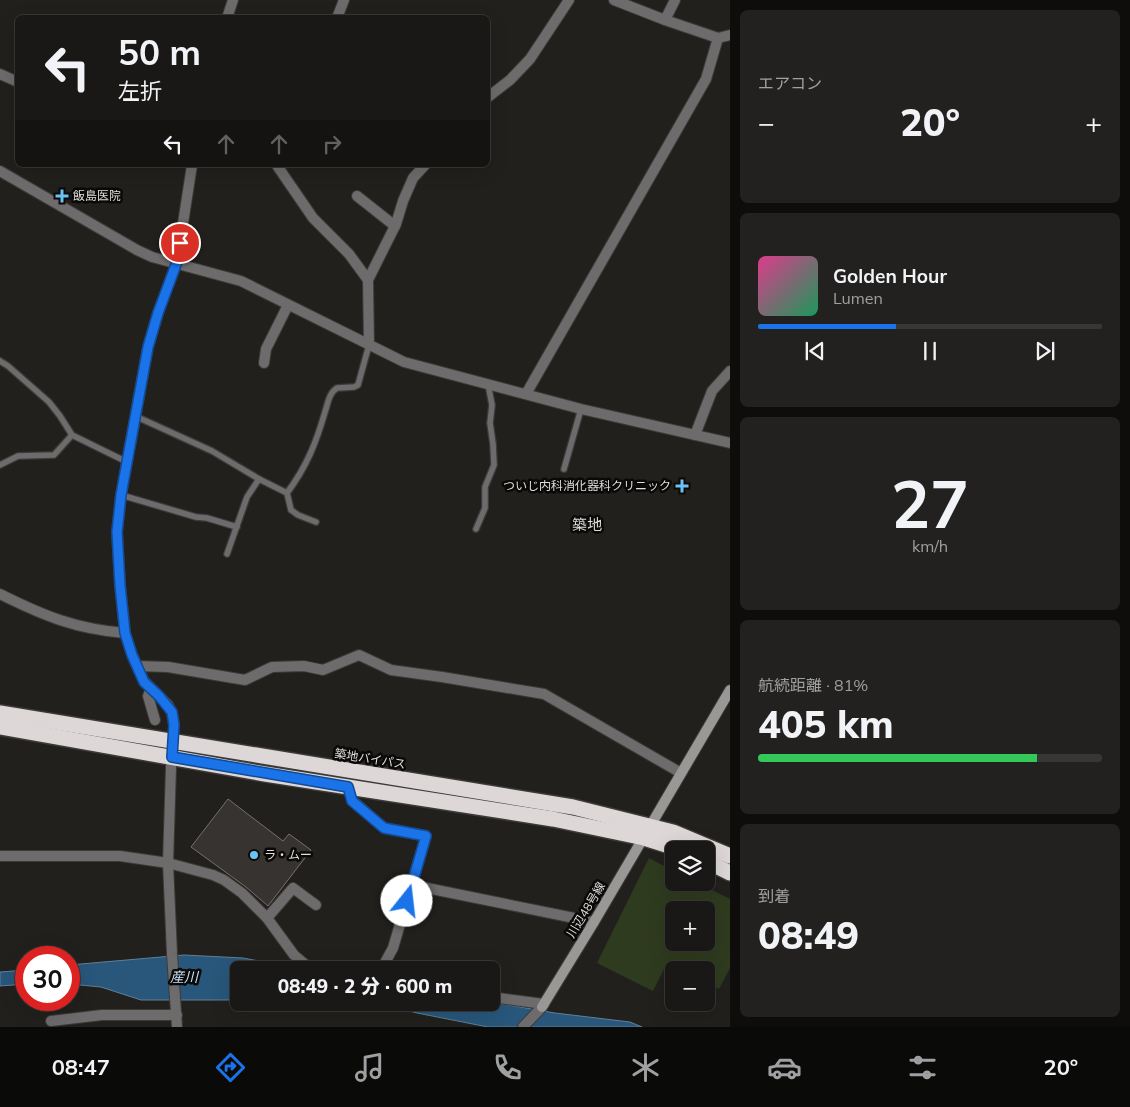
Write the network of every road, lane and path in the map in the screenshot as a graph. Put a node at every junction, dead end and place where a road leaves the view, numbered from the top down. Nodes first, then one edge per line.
1 (233, 0) edge
2 (344, 0) edge
3 (569, 0) edge
4 (614, 0) edge
5 (675, 0) edge
6 (228, 15) edge
7 (339, 15) edge
8 (665, 20) junction
9 (730, 35) edge
10 (718, 38) junction
11 (0, 74) edge
12 (15, 81) edge
13 (490, 95) edge
14 (192, 167) edge
15 (278, 167) edge
16 (423, 167) edge
17 (0, 171) edge
18 (357, 196) dead end
19 (395, 226) junction
20 (177, 262) junction
21 (368, 280) junction
22 (288, 305) junction
23 (369, 345) junction
24 (0, 361) edge
25 (264, 363) dead end
26 (730, 371) edge
27 (488, 384) junction
28 (526, 394) junction
29 (581, 409) junction
30 (135, 416) junction
31 (72, 435) junction
32 (696, 435) junction
33 (730, 443) edge
34 (127, 462) junction
35 (0, 465) edge
36 (564, 469) dead end
37 (259, 479) junction
38 (287, 492) junction
39 (121, 495) junction
40 (316, 522) dead end
41 (237, 527) junction
42 (476, 529) dead end
43 (227, 554) dead end
44 (0, 594) edge
45 (125, 633) junction
46 (138, 666) junction
47 (150, 689) junction
48 (730, 690) edge
49 (0, 713) edge
50 (155, 720) dead end
51 (0, 727) edge
52 (172, 742) junction
53 (172, 757) junction
54 (680, 773) junction
55 (348, 787) junction
56 (647, 832) junction
57 (665, 841) edge
58 (0, 856) edge
59 (730, 856) edge
60 (168, 863) junction
61 (715, 866) edge
62 (730, 873) edge
63 (412, 885) junction
64 (316, 905) dead end
65 (267, 918) junction
66 (594, 922) junction
67 (301, 961) edge
68 (386, 961) edge
69 (500, 998) edge
70 (543, 1005) junction
71 (176, 1012) junction
72 (51, 1021) dead end
73 (179, 1027) edge
74 (522, 1027) edge

1 - 6 street
2 - 7 street
3 - 13 street
4 - 8 street
5 - 8 street
8 - 10 street
9 - 10 street
10 - 28 street
11 - 12 street
14 - 20 street
15 - 21 street
16 - 19 street
17 - 20 street
18 - 19 street
19 - 21 street
20 - 22 street
20 - 30 street
21 - 23 street
22 - 23 street
22 - 25 street
23 - 27 street
23 - 38 lane
24 - 31 lane
26 - 32 street
27 - 28 street
27 - 42 lane
28 - 29 street
29 - 32 street
29 - 36 lane
30 - 34 street
30 - 37 lane
31 - 34 lane
31 - 35 lane
32 - 33 street
34 - 39 street
37 - 38 lane
37 - 41 lane
38 - 40 lane
39 - 41 lane
39 - 45 street
41 - 43 lane
44 - 45 street
45 - 46 street
46 - 47 street
46 - 54 street
47 - 50 street
47 - 52 street
48 - 54 street, 川辺48号線
49 - 52 highway, 築地バイパス
51 - 53 highway, 築地バイパス
52 - 53 street
52 - 56 highway, 築地バイパス
53 - 55 highway, 築地バイパス
53 - 60 street
54 - 56 street, 川辺48号線
55 - 56 highway, 築地バイパス
55 - 63 street
56 - 57 highway, 築地バイパス
56 - 59 highway, 築地バイパス
56 - 66 street, 川辺48号線
58 - 60 street
60 - 65 street
60 - 71 street
61 - 62 highway
63 - 66 street
63 - 68 street
64 - 65 street
65 - 67 street
66 - 70 street, 川辺48号線
69 - 70 street
70 - 74 street
71 - 72 street
71 - 73 street

